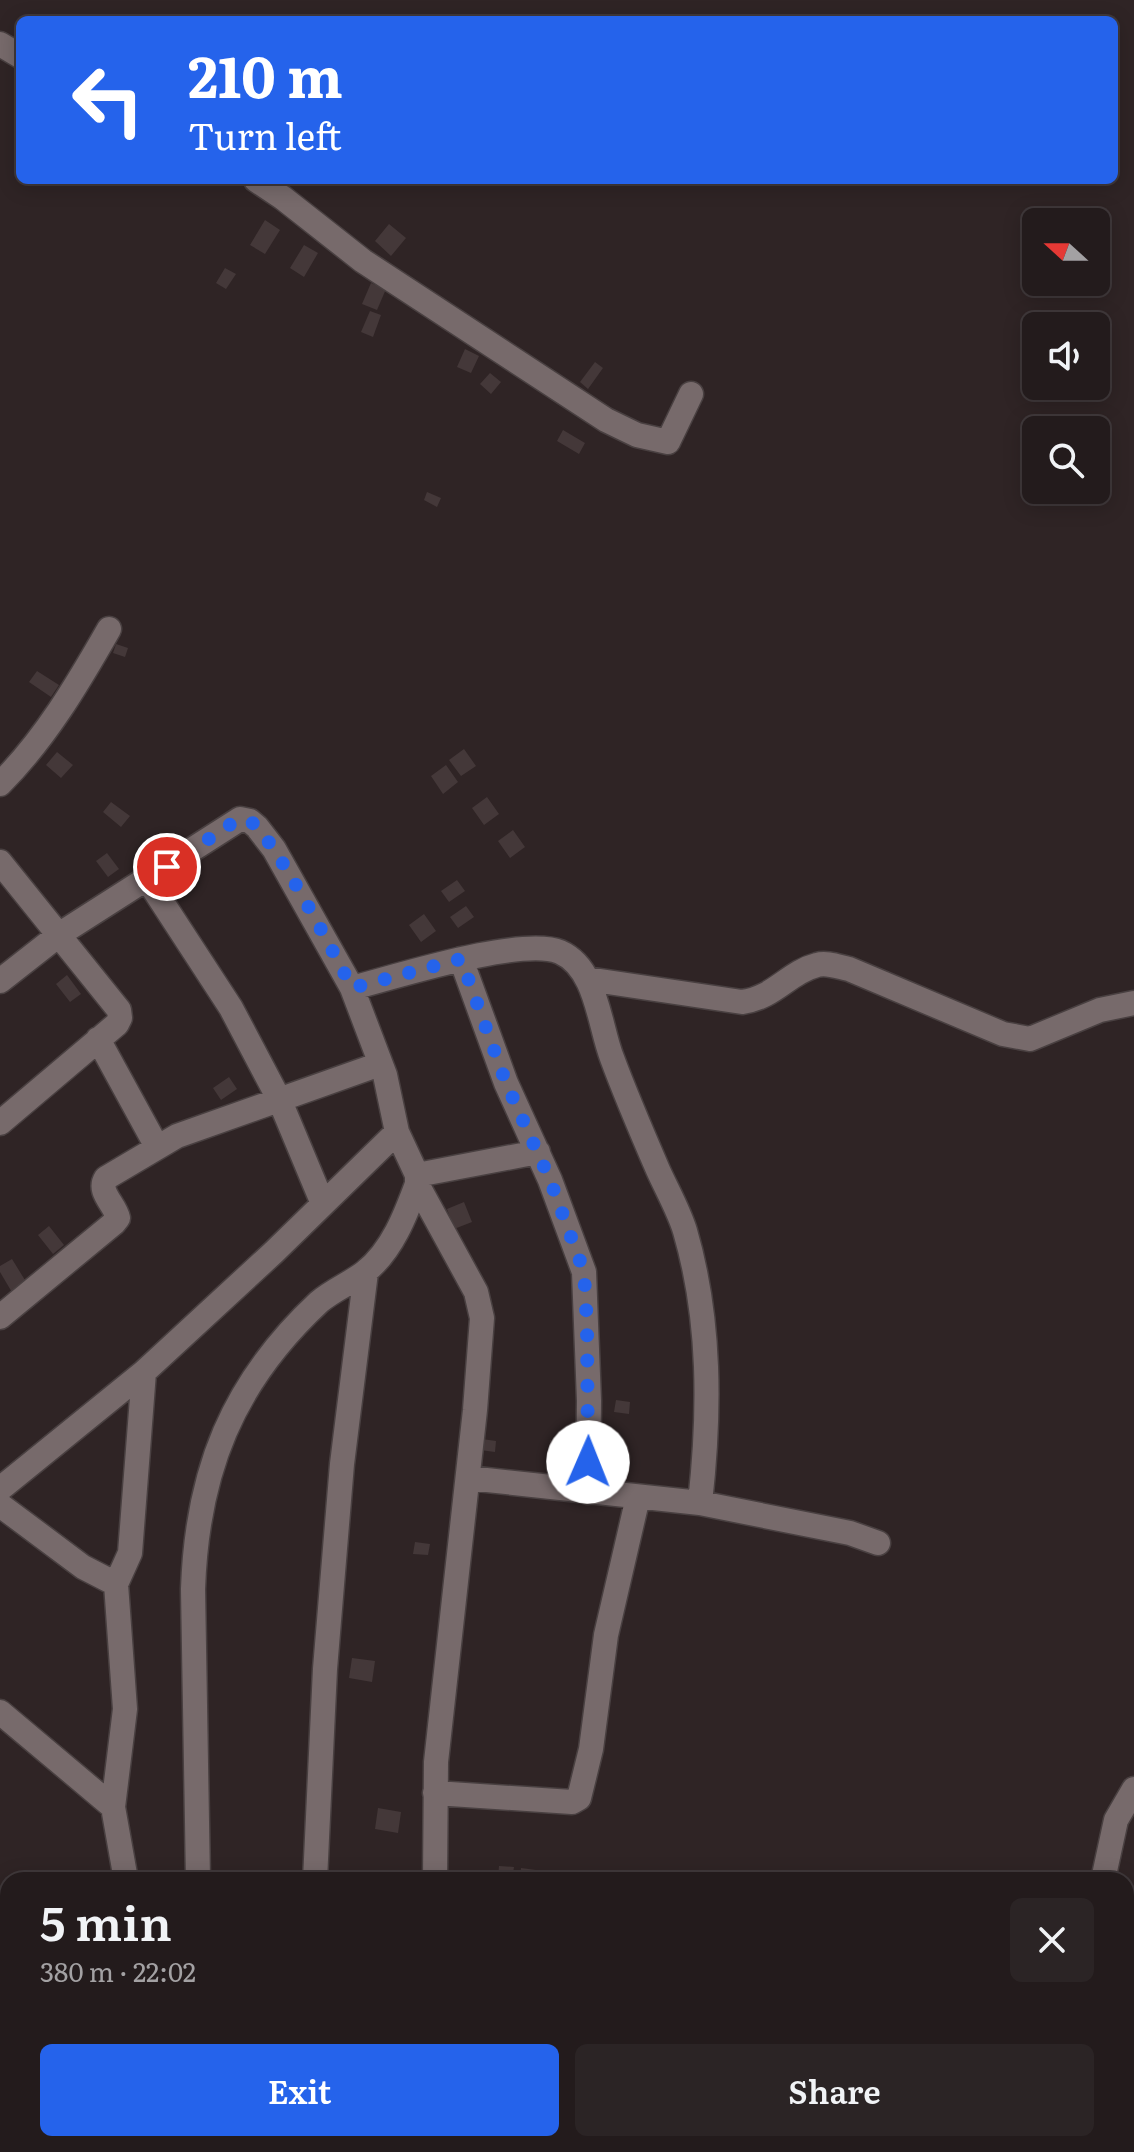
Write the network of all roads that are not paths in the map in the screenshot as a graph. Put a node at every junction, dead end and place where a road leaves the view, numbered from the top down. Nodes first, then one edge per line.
1 (262, 184) edge
2 (691, 394) dead end
3 (109, 629) dead end
4 (0, 784) edge
5 (0, 862) edge
6 (147, 879) junction
7 (60, 934) junction
8 (461, 959) junction
9 (587, 979) junction
10 (0, 981) edge
11 (352, 988) junction
12 (1134, 1003) edge
13 (98, 1039) junction
14 (380, 1064) junction
15 (280, 1101) junction
16 (0, 1123) edge
17 (397, 1132) junction
18 (157, 1147) junction
19 (538, 1152) junction
20 (417, 1179) junction
21 (323, 1204) junction
22 (366, 1272) junction
23 (0, 1317) edge
24 (144, 1372) junction
25 (468, 1478) junction
26 (0, 1489) edge
27 (588, 1492) junction
28 (638, 1497) junction
29 (700, 1503) junction
30 (0, 1505) edge
31 (878, 1543) dead end
32 (116, 1584) junction
33 (0, 1712) edge
34 (1134, 1789) edge
35 (435, 1793) junction
36 (113, 1807) junction
37 (125, 1872) edge
38 (198, 1872) edge
39 (315, 1872) edge
40 (435, 1872) edge
41 (1105, 1872) edge

1 - 2 street
3 - 4 street
5 - 7 street
6 - 7 street
6 - 11 street
6 - 15 street
7 - 10 street
7 - 13 street
8 - 9 street
8 - 11 street
8 - 19 street
9 - 12 street
9 - 29 street
11 - 14 street
13 - 16 street
13 - 18 street
14 - 15 street
14 - 17 street
15 - 18 street
15 - 21 street
17 - 20 street
17 - 21 street
18 - 23 street
19 - 20 street
19 - 27 street
20 - 22 street
20 - 25 street
21 - 24 street
22 - 38 street
22 - 39 street
24 - 26 street
24 - 32 street
25 - 27 street
25 - 35 street
27 - 28 street
28 - 29 street
28 - 35 street
29 - 31 street
30 - 32 street
32 - 36 street
33 - 36 street
34 - 41 street
35 - 40 street
36 - 37 street

